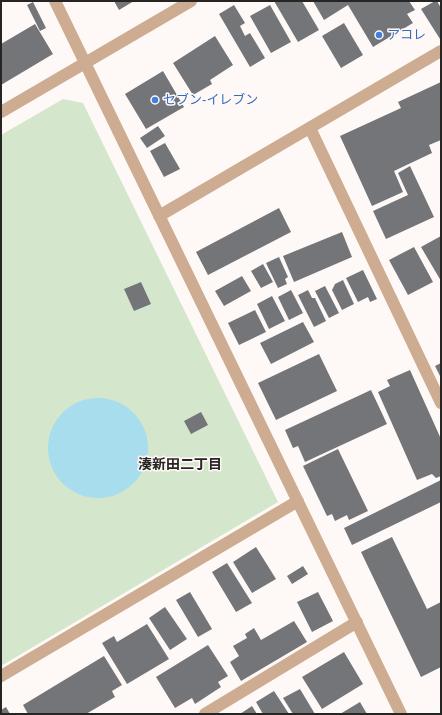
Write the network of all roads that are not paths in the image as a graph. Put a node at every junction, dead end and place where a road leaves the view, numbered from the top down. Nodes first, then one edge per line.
1 (55, 1) edge
2 (191, 1) edge
3 (441, 51) edge
4 (84, 63) junction
5 (1, 112) edge
6 (310, 128) junction
7 (159, 216) junction
8 (441, 403) edge
9 (298, 501) junction
10 (357, 622) junction
11 (1, 676) edge
12 (205, 714) edge
13 (402, 714) edge

1 - 4 street
2 - 4 street
3 - 6 street
4 - 5 street
4 - 7 street
6 - 7 street
6 - 8 street
7 - 9 street
9 - 10 street
9 - 11 street
10 - 12 street
10 - 13 street

